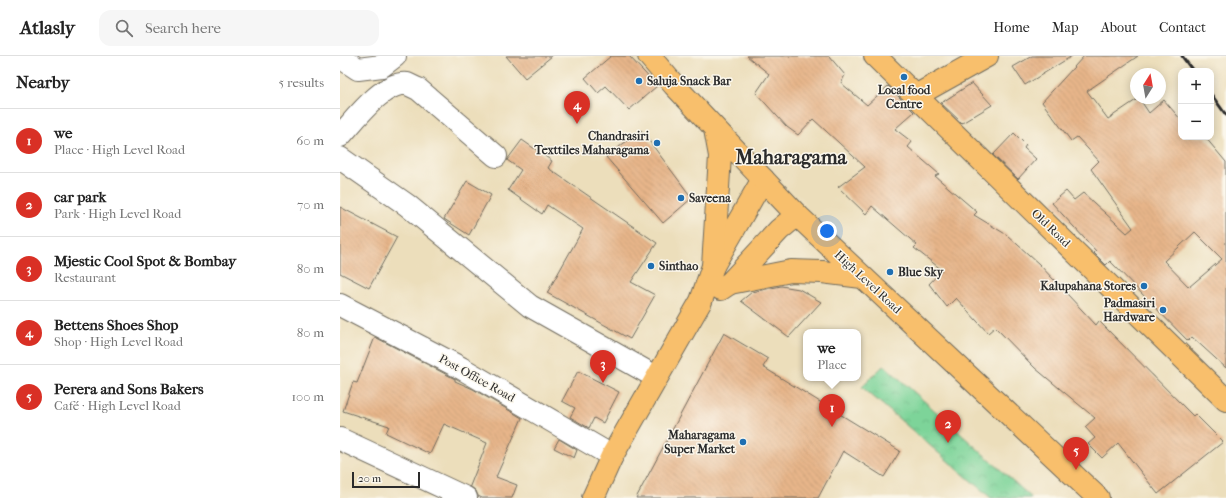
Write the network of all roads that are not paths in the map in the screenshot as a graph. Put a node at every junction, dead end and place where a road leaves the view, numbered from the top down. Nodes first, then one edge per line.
1 (395, 56) edge
2 (649, 56) edge
3 (875, 56) edge
4 (987, 56) edge
5 (340, 57) edge
6 (917, 95) junction
7 (715, 129) junction
8 (340, 136) edge
9 (496, 156) dead end
10 (340, 158) edge
11 (763, 179) junction
12 (797, 215) junction
13 (713, 266) junction
14 (862, 277) junction
15 (730, 283) junction
16 (701, 301) junction
17 (340, 306) edge
18 (656, 377) junction
19 (1226, 400) edge
20 (340, 439) edge
21 (612, 456) junction
22 (466, 498) edge
23 (593, 498) edge
24 (1098, 498) edge

1 - 5 street
2 - 7 main road, High Level Road
3 - 6 main road, Old Road
4 - 6 main road
6 - 19 main road, Old Road
7 - 11 main road, High Level Road
7 - 13 main road
8 - 9 street
10 - 18 street
11 - 12 main road, High Level Road
11 - 13 main road
12 - 14 main road, High Level Road
12 - 15 main road
13 - 16 main road
14 - 15 main road
14 - 24 main road, High Level Road
15 - 16 main road
16 - 18 main road
17 - 21 street, Post Office Road
18 - 21 main road
20 - 22 street
21 - 23 main road

